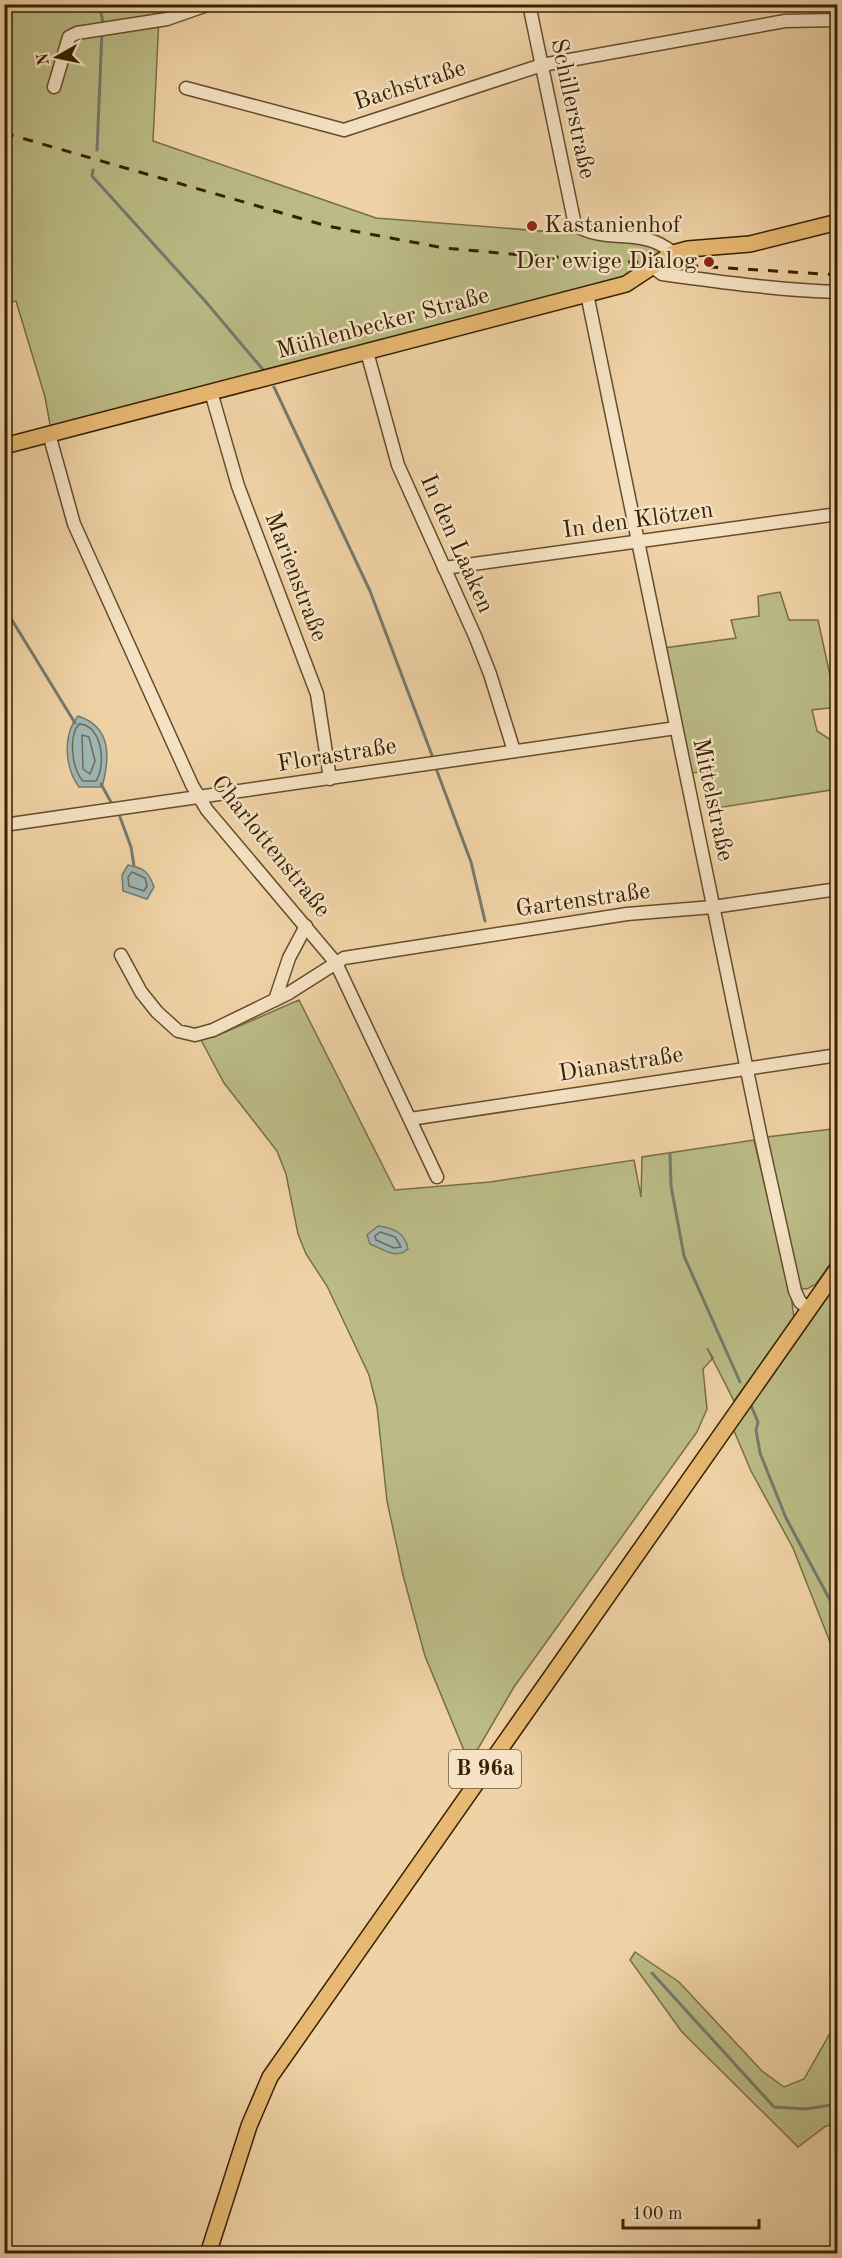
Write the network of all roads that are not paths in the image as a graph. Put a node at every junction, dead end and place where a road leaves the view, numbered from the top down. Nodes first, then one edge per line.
1 (210, 4) edge
2 (529, 4) edge
3 (837, 20) edge
4 (542, 65) junction
5 (54, 87) dead end
6 (186, 88) dead end
7 (837, 222) edge
8 (673, 254) junction
9 (654, 268) junction
10 (837, 292) edge
11 (587, 294) junction
12 (367, 352) junction
13 (211, 392) junction
14 (49, 434) junction
15 (4, 446) edge
16 (837, 514) edge
17 (639, 542) junction
18 (444, 568) junction
19 (676, 728) junction
20 (514, 751) junction
21 (330, 778) junction
22 (199, 798) junction
23 (5, 823) edge
24 (837, 889) edge
25 (713, 907) junction
26 (306, 926) junction
27 (121, 955) dead end
28 (336, 963) junction
29 (275, 1000) junction
30 (837, 1055) edge
31 (747, 1068) junction
32 (410, 1119) junction
33 (437, 1177) dead end
34 (837, 1268) edge
35 (809, 1309) junction
36 (208, 2253) edge

1 - 5 street
2 - 4 street, Schillerstraße
3 - 4 street, Bachstraße
4 - 6 street, Bachstraße
4 - 8 street, Schillerstraße
7 - 8 main road, Mühlenbecker Straße
8 - 9 main road, Mühlenbecker Straße
9 - 10 street
9 - 11 main road, Mühlenbecker Straße
11 - 12 main road, Mühlenbecker Straße
11 - 17 street, Mittelstraße
12 - 13 main road, Mühlenbecker Straße
12 - 18 street, In den Laaken
13 - 14 main road, Mühlenbecker Straße
13 - 21 street, Marienstraße
14 - 15 main road, Mühlenbecker Straße
14 - 22 street, Charlottenstraße
16 - 17 street, In den Klötzen
17 - 18 street, In den Klötzen
17 - 19 street, Mittelstraße
18 - 20 street, In den Laaken
19 - 20 street, Florastraße
19 - 25 street, Mittelstraße
20 - 21 street, Florastraße
21 - 22 street, Florastraße
22 - 23 street, Florastraße
22 - 26 street, Charlottenstraße
24 - 25 street, Gartenstraße
25 - 28 street, Gartenstraße
25 - 31 street, Mittelstraße
26 - 28 street, Charlottenstraße
26 - 29 street
27 - 29 street, Gartenstraße
28 - 29 street, Gartenstraße
28 - 32 street, Charlottenstraße
30 - 31 street, Dianastraße
31 - 32 street, Dianastraße
31 - 35 street, Mittelstraße
32 - 33 street, Charlottenstraße
34 - 35 main road, B 96a
35 - 36 main road, B 96a

